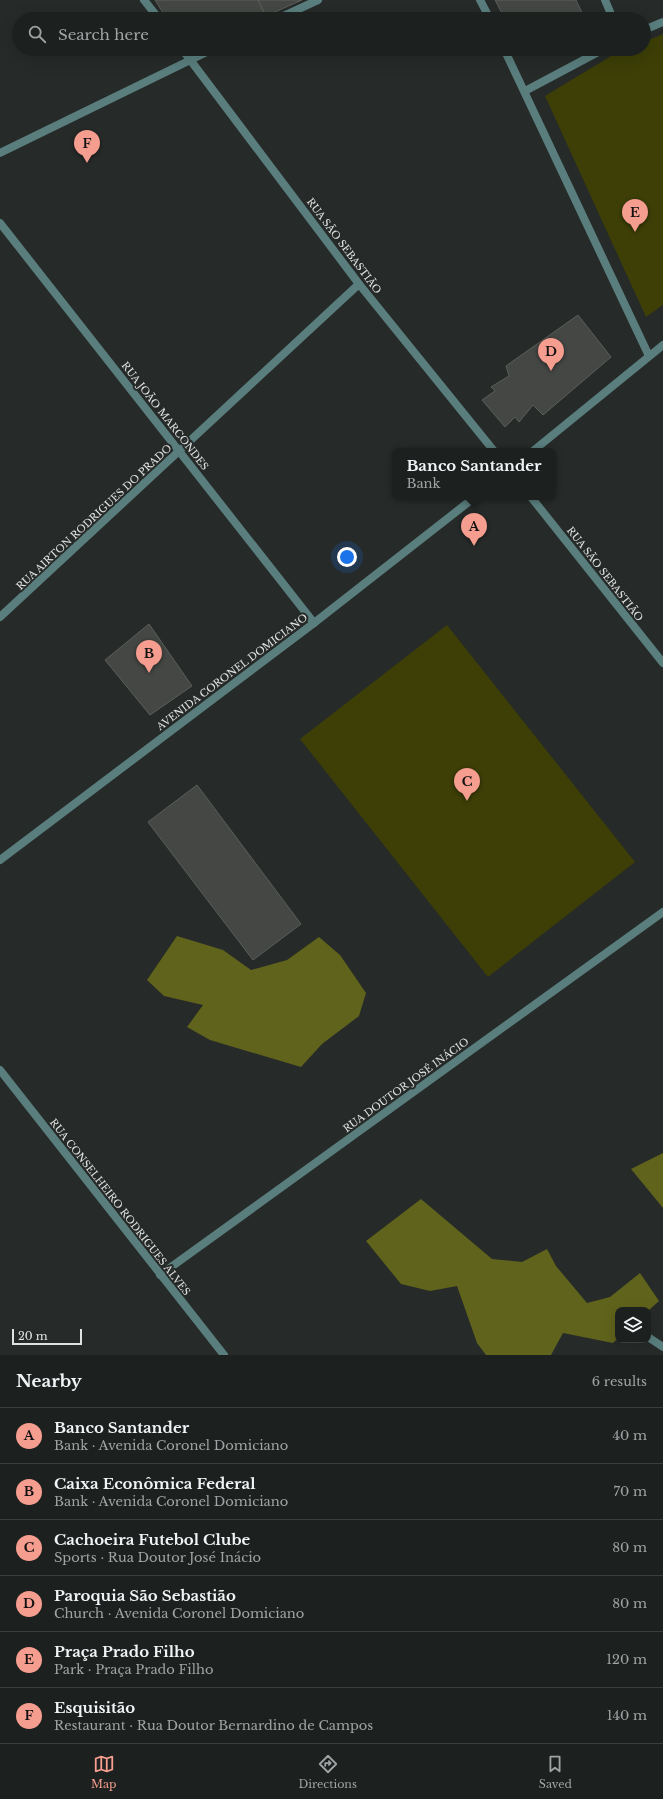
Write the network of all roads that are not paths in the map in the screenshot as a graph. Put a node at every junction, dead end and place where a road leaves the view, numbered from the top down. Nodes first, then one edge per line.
1 (144, 0) edge
2 (318, 0) edge
3 (480, 0) edge
4 (605, 0) edge
5 (153, 12) edge
6 (292, 12) edge
7 (486, 12) edge
8 (610, 12) edge
9 (663, 22) edge
10 (651, 27) edge
11 (187, 56) edge
12 (198, 56) edge
13 (508, 56) edge
14 (591, 56) edge
15 (190, 60) junction
16 (525, 91) junction
17 (0, 153) edge
18 (0, 223) edge
19 (359, 284) junction
20 (663, 345) edge
21 (649, 356) junction
22 (492, 448) edge
23 (537, 448) edge
24 (180, 452) junction
25 (471, 500) edge
26 (533, 500) edge
27 (0, 617) edge
28 (314, 623) junction
29 (663, 663) edge
30 (0, 860) edge
31 (663, 912) edge
32 (0, 1070) edge
33 (160, 1275) junction
34 (651, 1340) edge
35 (663, 1347) edge
36 (224, 1355) edge

1 - 5 street
2 - 6 street
3 - 7 street
4 - 8 street
9 - 10 street
11 - 15 street, RUA SÃO SEBASTIÃO
12 - 15 street
13 - 16 street
14 - 16 street
15 - 17 street
15 - 19 street, RUA SÃO SEBASTIÃO
16 - 21 street
18 - 24 street, RUA JOÃO MARCONDES
19 - 22 street, RUA SÃO SEBASTIÃO
19 - 24 street, RUA AIRTON RODRIGUES DO PRADO
20 - 21 street
21 - 23 street
24 - 27 street, RUA AIRTON RODRIGUES DO PRADO
24 - 28 street, RUA JOÃO MARCONDES
25 - 28 street, AVENIDA CORONEL DOMICIANO
26 - 29 street, RUA SÃO SEBASTIÃO
28 - 30 street, AVENIDA CORONEL DOMICIANO
31 - 33 street, RUA DOUTOR JOSÉ INÁCIO
32 - 33 street, RUA CONSELHEIRO RODRIGUES ALVES
33 - 36 street, RUA CONSELHEIRO RODRIGUES ALVES
34 - 35 street

